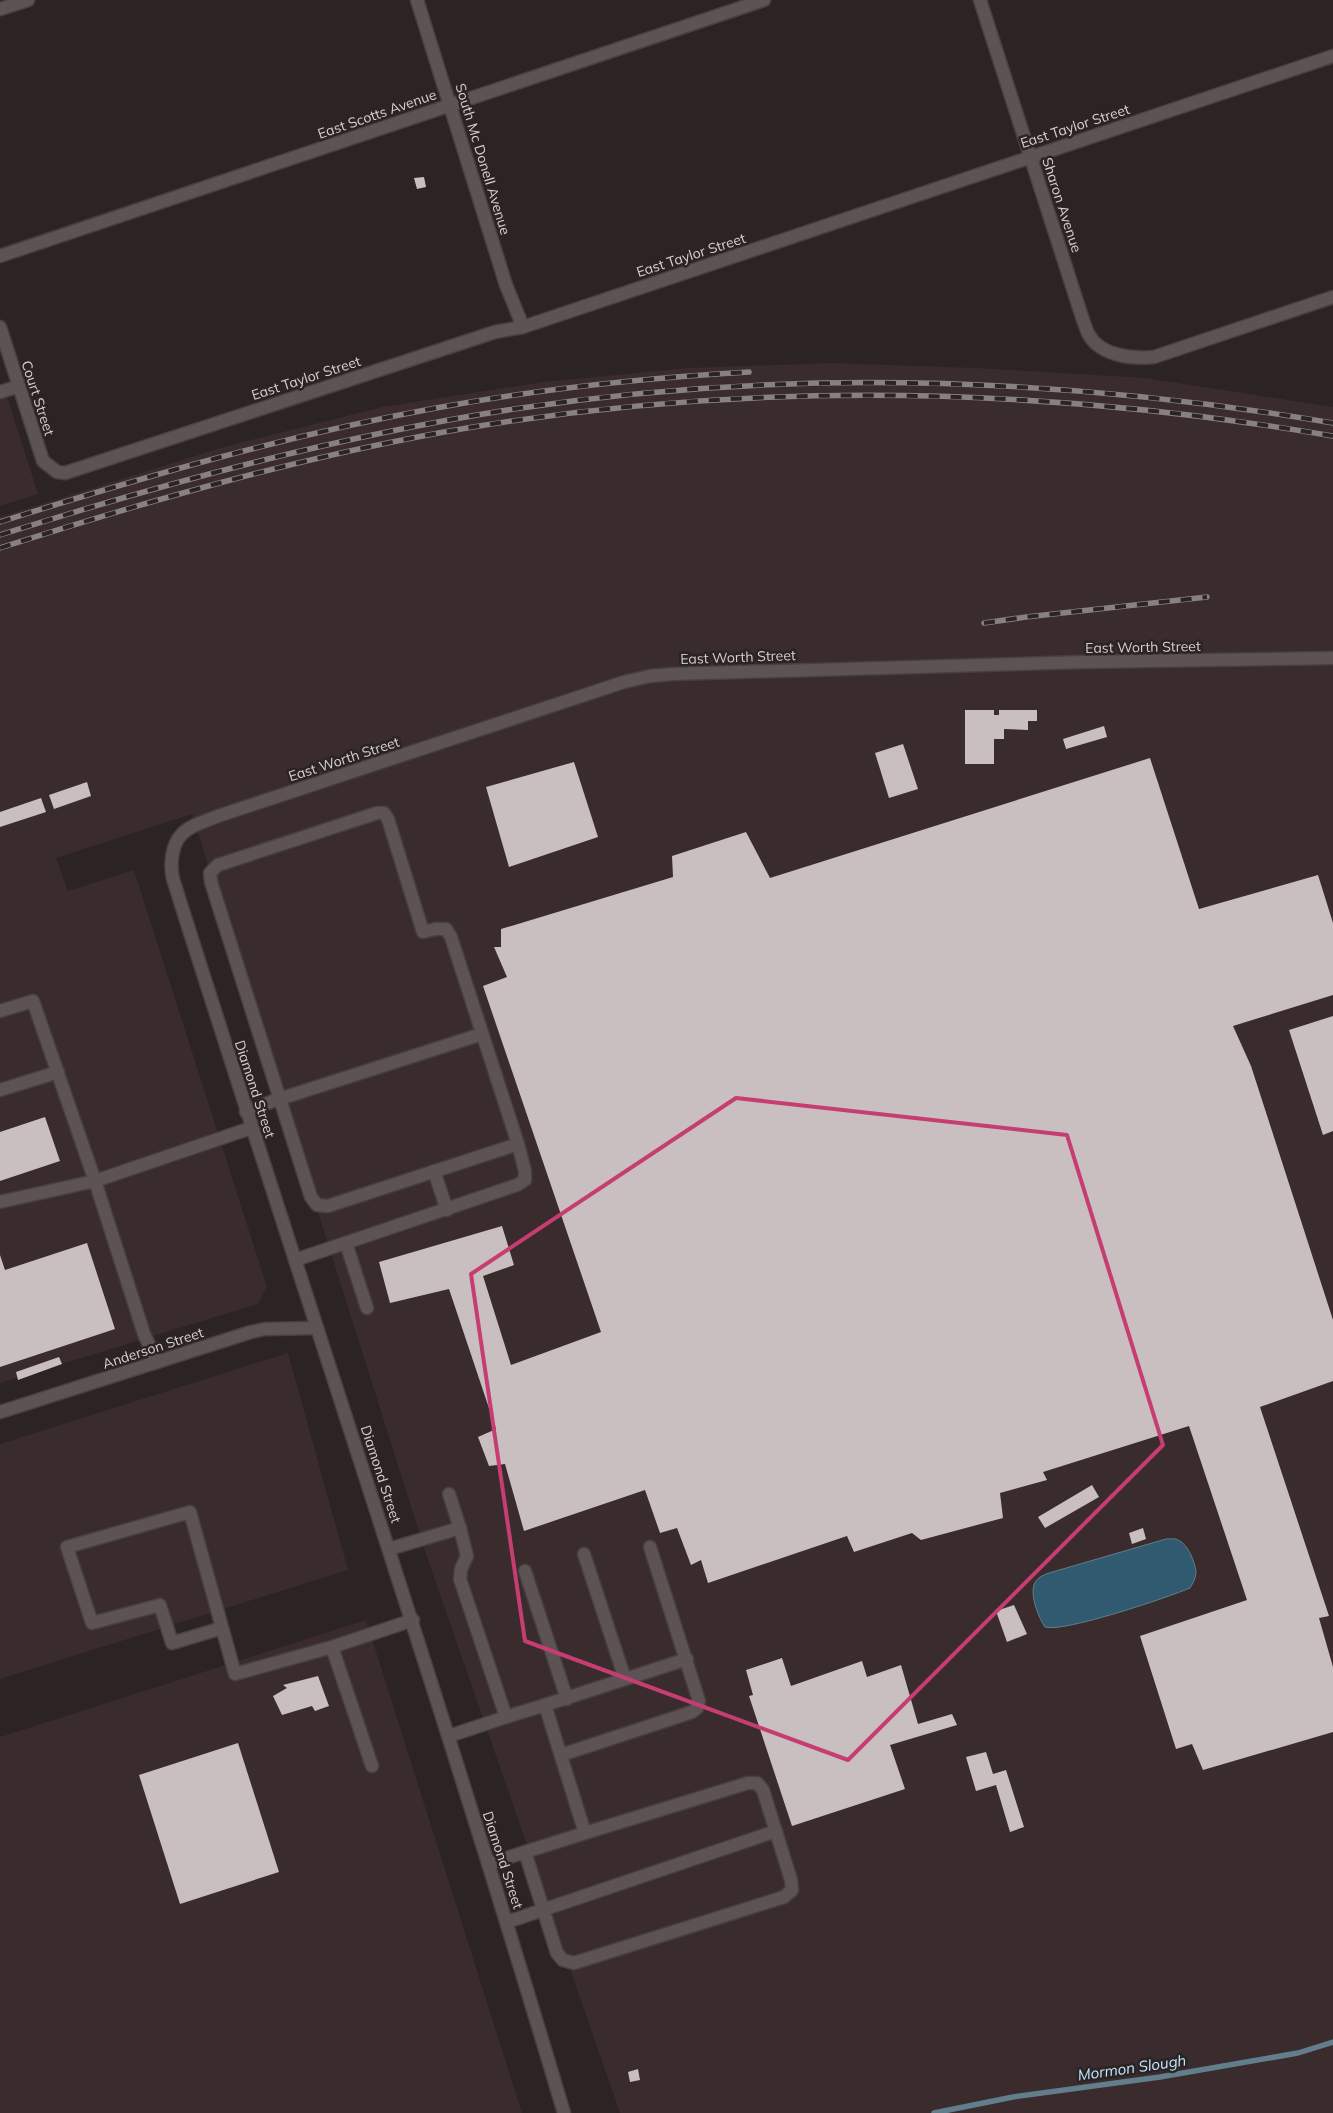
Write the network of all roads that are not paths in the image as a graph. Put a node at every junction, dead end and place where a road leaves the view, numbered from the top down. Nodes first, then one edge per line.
1 (28, 0) edge
2 (417, 0) edge
3 (764, 0) edge
4 (980, 0) edge
5 (0, 9) edge
6 (1333, 56) edge
7 (451, 105) junction
8 (1030, 157) junction
9 (0, 256) edge
10 (1333, 297) edge
11 (0, 327) edge
12 (523, 327) junction
13 (19, 386) junction
14 (0, 392) edge
15 (57, 472) joint
16 (1333, 658) edge
17 (176, 845) joint
18 (0, 1011) edge
19 (482, 1034) junction
20 (58, 1072) junction
21 (0, 1090) edge
22 (280, 1099) junction
23 (246, 1112) junction
24 (251, 1128) junction
25 (518, 1144) junction
26 (434, 1172) junction
27 (95, 1181) junction
28 (0, 1202) edge
29 (447, 1210) junction
30 (346, 1243) junction
31 (296, 1260) junction
32 (367, 1308) dead end
33 (317, 1328) junction
34 (157, 1362) junction
35 (0, 1412) edge
36 (449, 1494) dead end
37 (460, 1528) junction
38 (650, 1547) dead end
39 (389, 1549) junction
40 (584, 1554) dead end
41 (525, 1571) dead end
42 (413, 1620) junction
43 (222, 1628) junction
44 (332, 1647) junction
45 (686, 1660) junction
46 (625, 1679) junction
47 (566, 1699) junction
48 (545, 1706) junction
49 (506, 1717) junction
50 (449, 1736) junction
51 (561, 1755) junction
52 (372, 1766) dead end
53 (776, 1831) junction
54 (585, 1832) junction
55 (525, 1852) junction
56 (489, 1864) junction
57 (544, 1909) junction
58 (507, 1922) junction
59 (564, 2113) edge

1 - 5 street
2 - 7 street, South Mc Donell Avenue
3 - 7 street, East Scotts Avenue
4 - 8 street, Sharon Avenue
6 - 8 street, East Taylor Street
7 - 9 street, East Scotts Avenue
7 - 12 street, South Mc Donell Avenue
8 - 10 street, Sharon Avenue
8 - 12 street, East Taylor Street
11 - 13 street, Court Street
12 - 15 street, East Taylor Street
13 - 14 street
13 - 15 street, Court Street
16 - 17 street, East Worth Street
17 - 23 street, Diamond Street
18 - 20 street
19 - 22 street
19 - 22 street
19 - 25 street
20 - 21 street
20 - 27 street
22 - 23 street
22 - 26 street
23 - 24 street, Diamond Street
24 - 27 street
24 - 31 street, Diamond Street
25 - 26 street
25 - 29 street
26 - 29 street
27 - 28 street
27 - 34 street
29 - 30 street
30 - 31 street
30 - 32 street
31 - 33 street, Diamond Street
33 - 34 street, Anderson Street
33 - 39 street, Diamond Street
34 - 35 street, Anderson Street
36 - 37 street
37 - 39 street
37 - 49 street
38 - 45 street
39 - 42 street, Diamond Street
40 - 46 street
41 - 47 street
42 - 44 street
42 - 50 street, Diamond Street
43 - 43 street
43 - 44 street
44 - 52 street
45 - 46 street
45 - 51 street
46 - 47 street
47 - 48 street
48 - 49 street
48 - 51 street
49 - 50 street
50 - 56 street, Diamond Street
51 - 54 street
53 - 54 street
53 - 57 street
53 - 57 street
54 - 55 street
55 - 56 street
55 - 57 street
56 - 58 street, Diamond Street
57 - 58 street
58 - 59 street, Diamond Street

